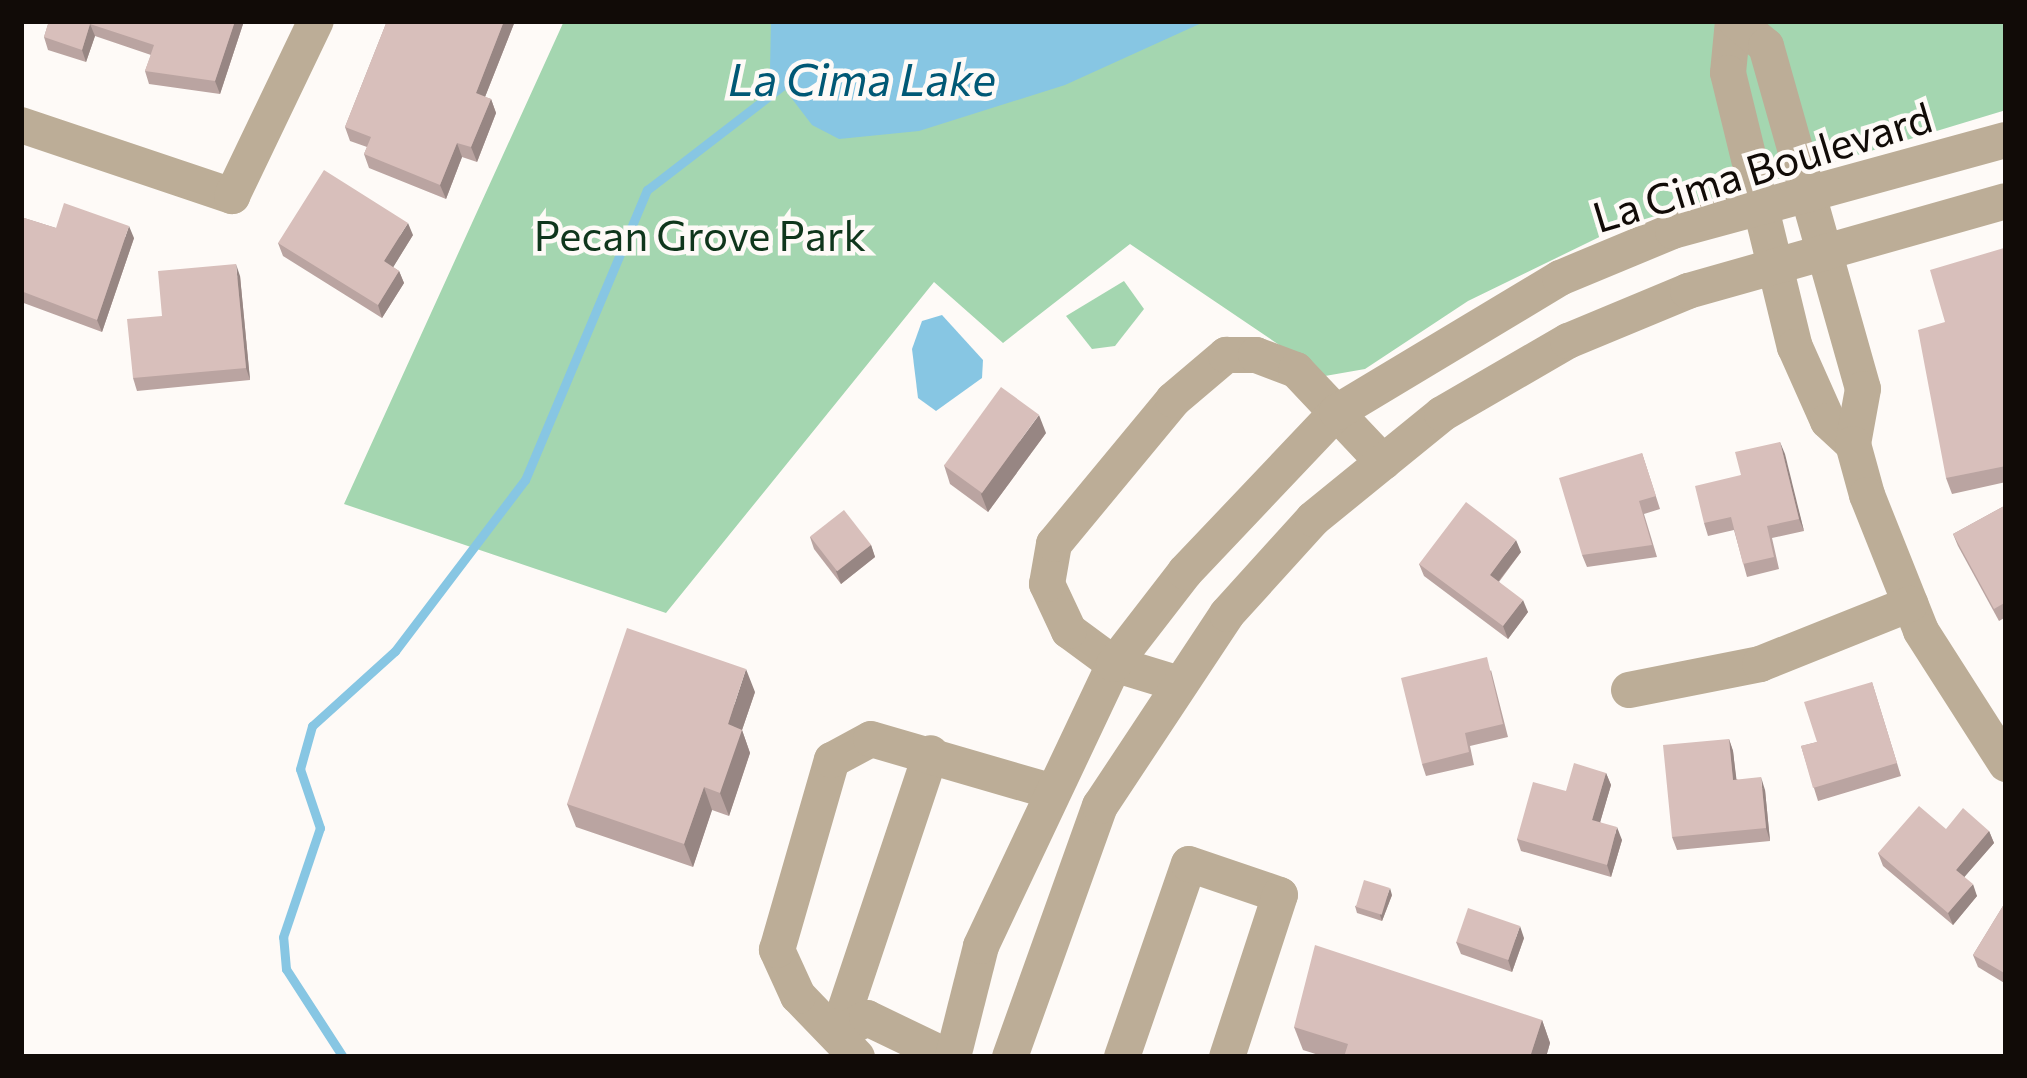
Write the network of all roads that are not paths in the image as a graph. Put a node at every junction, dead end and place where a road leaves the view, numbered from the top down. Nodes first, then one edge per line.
1 (316, 21) edge
2 (1735, 21) edge
3 (21, 125) edge
4 (2006, 140) edge
5 (1808, 194) junction
6 (2006, 200) edge
7 (1761, 207) junction
8 (1824, 252) junction
9 (1775, 266) junction
10 (1337, 412) junction
11 (1853, 445) junction
12 (1383, 462) junction
13 (1910, 604) junction
14 (1114, 664) junction
15 (1176, 683) junction
16 (1629, 690) dead end
17 (931, 753) junction
18 (2006, 764) edge
19 (1047, 790) junction
20 (847, 1045) edge
21 (951, 1057) edge
22 (1010, 1057) edge
23 (1122, 1057) edge
24 (1227, 1057) edge

1 - 3 street
2 - 5 street
2 - 7 street
4 - 5 street, La Cima Boulevard
5 - 7 street, La Cima Boulevard
5 - 8 street
6 - 8 street
7 - 9 street
7 - 10 street, La Cima Boulevard
8 - 9 street
8 - 11 street
9 - 11 street
9 - 12 street
10 - 12 street
10 - 14 street, La Cima Boulevard
10 - 14 street
11 - 13 street
12 - 15 street
13 - 16 street
13 - 18 street
14 - 15 street
14 - 19 street, La Cima Boulevard
15 - 22 street
17 - 19 street
17 - 20 street
17 - 20 street
19 - 21 street, La Cima Boulevard
20 - 21 street
23 - 24 street

